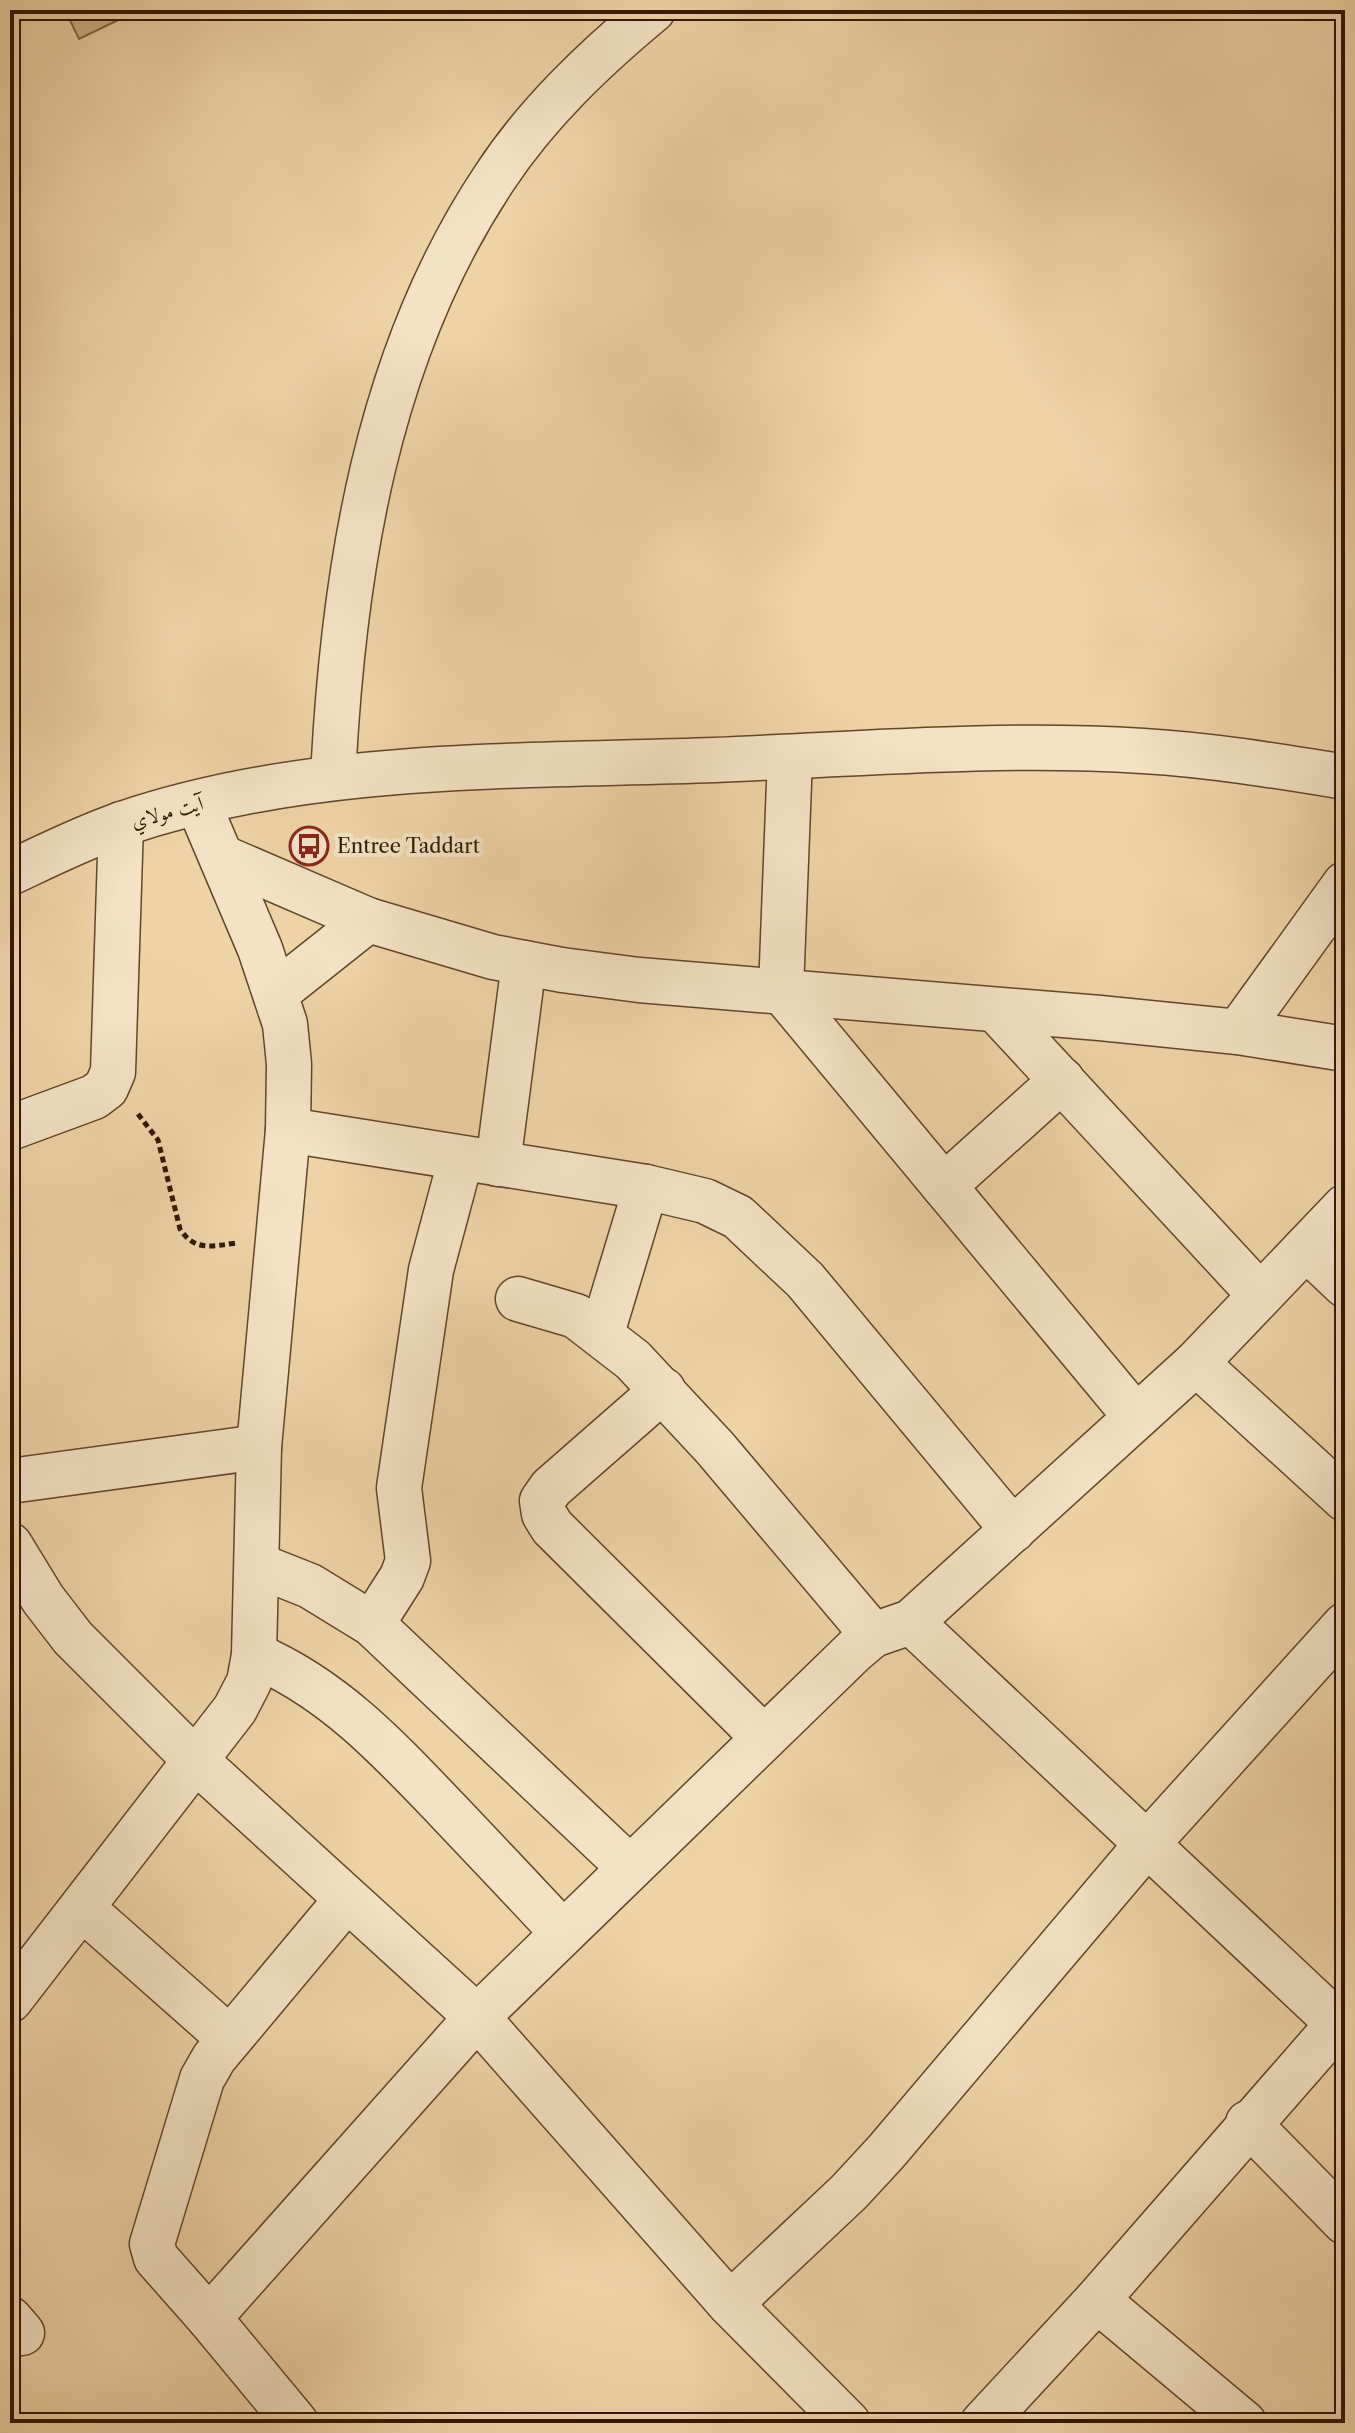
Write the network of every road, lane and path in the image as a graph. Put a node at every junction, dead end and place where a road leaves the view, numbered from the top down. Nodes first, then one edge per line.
1 (653, 10) edge
2 (790, 757) junction
3 (1345, 777) edge
4 (333, 778) junction
5 (198, 803) junction
6 (121, 824) junction
7 (224, 858) junction
8 (10, 873) edge
9 (1345, 884) edge
10 (368, 920) junction
11 (524, 963) junction
12 (781, 990) junction
13 (276, 993) junction
14 (997, 1011) junction
15 (1238, 1032) junction
16 (1345, 1049) edge
17 (1062, 1080) junction
18 (106, 1088) junction
19 (10, 1128) edge
20 (288, 1130) junction
21 (480, 1161) junction
22 (944, 1186) junction
23 (646, 1187) junction
24 (1345, 1207) edge
25 (278, 1238) junction
26 (1306, 1248) junction
27 (1345, 1285) edge
28 (1260, 1295) junction
29 (518, 1299) dead end
30 (602, 1333) junction
31 (1196, 1363) junction
32 (663, 1390) junction
33 (1136, 1417) junction
34 (259, 1447) junction
35 (10, 1481) edge
36 (1345, 1499) edge
37 (1013, 1530) junction
38 (10, 1545) edge
39 (257, 1565) junction
40 (372, 1624) junction
41 (1345, 1625) edge
42 (892, 1629) junction
43 (254, 1655) junction
44 (764, 1738) junction
45 (194, 1759) junction
46 (1147, 1844) junction
47 (630, 1868) junction
48 (347, 1899) junction
49 (82, 1908) junction
50 (563, 1933) junction
51 (10, 2000) edge
52 (477, 2017) junction
53 (1343, 2023) edge
54 (229, 2038) junction
55 (1248, 2123) junction
56 (1345, 2222) edge
57 (1097, 2300) junction
58 (730, 2304) junction
59 (209, 2318) junction
60 (296, 2423) edge
61 (848, 2423) edge
62 (983, 2423) edge
63 (1244, 2423) edge

1 - 4 street
2 - 3 street, آيت مولاي
2 - 4 street, آيت مولاي
2 - 12 street
4 - 5 street, آيت مولاي
5 - 6 street, آيت مولاي
5 - 7 street
6 - 8 street, آيت مولاي
6 - 18 street
7 - 10 street
7 - 13 street
9 - 15 street
10 - 11 street
10 - 13 street
11 - 12 street
11 - 21 street
12 - 14 street
12 - 22 street
13 - 20 street
14 - 15 street
14 - 17 street
15 - 16 street
17 - 22 street
17 - 28 street
18 - 19 street
18 - 25 path
20 - 21 street
20 - 25 street
21 - 23 street
21 - 40 street
22 - 33 street
23 - 30 street
23 - 37 street
24 - 26 street
25 - 34 street
26 - 27 street
26 - 28 street
28 - 31 street
29 - 30 street
30 - 32 street
31 - 33 street
31 - 36 street
32 - 42 street
32 - 44 street
33 - 37 street
34 - 35 street
34 - 39 street
37 - 42 street
38 - 45 street
39 - 40 street
39 - 43 street
40 - 47 street
41 - 46 street
42 - 44 street
42 - 46 street
43 - 45 street
43 - 50 street
44 - 47 street
45 - 48 street
45 - 49 street
46 - 53 street
46 - 58 street
47 - 50 street
48 - 52 street
48 - 54 street
49 - 51 street
49 - 54 street
50 - 52 street
52 - 58 street
52 - 59 street
53 - 55 street
54 - 59 street
55 - 56 street
55 - 57 street
57 - 62 street
57 - 63 street
58 - 61 street
59 - 60 street

